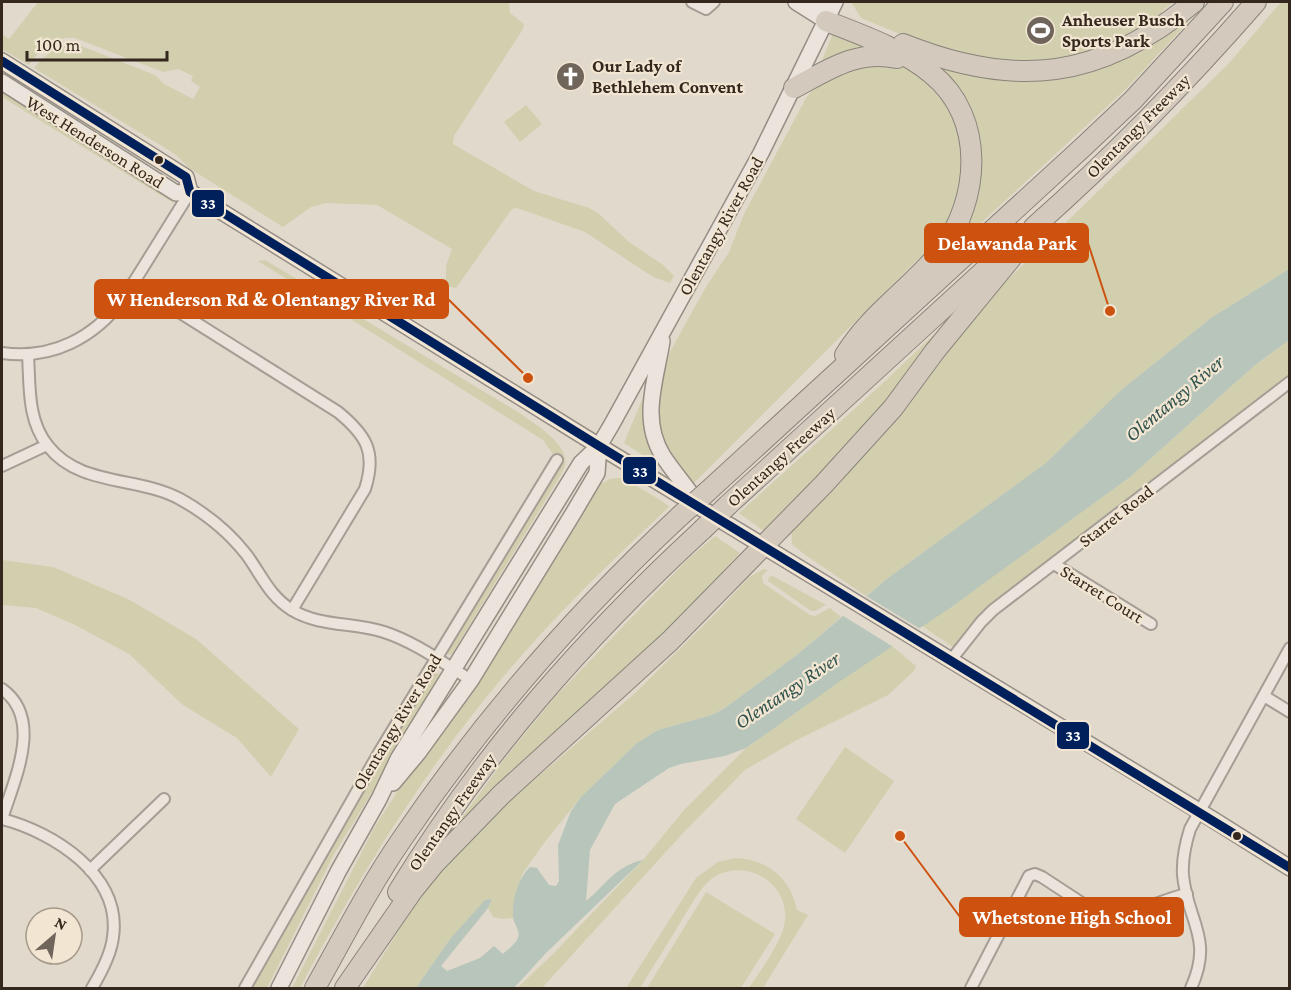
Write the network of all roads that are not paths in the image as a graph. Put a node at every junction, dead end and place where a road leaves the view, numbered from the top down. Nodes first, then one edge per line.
1 (692, 2) edge
2 (714, 2) edge
3 (795, 2) edge
4 (1194, 2) edge
5 (1223, 2) edge
6 (1256, 2) edge
7 (827, 9) edge
8 (2, 61) edge
9 (934, 75) junction
10 (2, 82) edge
11 (794, 88) junction
12 (190, 192) junction
13 (1044, 218) junction
14 (133, 283) junction
15 (664, 330) junction
16 (2, 353) edge
17 (28, 355) junction
18 (826, 382) junction
19 (1290, 382) edge
20 (47, 445) junction
21 (599, 446) junction
22 (557, 460) dead end
23 (2, 466) edge
24 (704, 500) junction
25 (764, 546) junction
26 (1054, 564) junction
27 (292, 609) junction
28 (1151, 624) dead end
29 (1290, 648) edge
30 (435, 658) junction
31 (951, 660) junction
32 (454, 669) junction
33 (471, 680) junction
34 (2, 688) edge
35 (1264, 696) junction
36 (1290, 712) edge
37 (165, 799) dead end
38 (379, 799) junction
39 (1200, 812) junction
40 (2, 819) edge
41 (1290, 868) edge
42 (90, 870) junction
43 (1187, 894) junction
44 (92, 988) edge
45 (245, 988) edge
46 (279, 988) edge
47 (315, 988) edge
48 (344, 988) edge
49 (971, 988) edge
50 (1191, 988) edge

1 - 2 street
3 - 7 main road
4 - 7 highway
5 - 18 highway, Olentangy Freeway
6 - 13 highway, Olentangy Freeway
7 - 9 highway
7 - 11 main road, Olentangy River Road
8 - 12 main road, West Henderson Road
9 - 11 highway
9 - 18 highway
10 - 12 main road, West Henderson Road
11 - 15 main road, Olentangy River Road
12 - 14 street
12 - 21 main road, West Henderson Road
13 - 25 highway
13 - 48 highway, Olentangy Freeway, bridge
14 - 17 street
14 - 27 street
15 - 21 main road, Olentangy River Road
15 - 24 main road
16 - 17 street
17 - 20 street
18 - 24 highway, Olentangy Freeway
19 - 26 street, Starret Road
20 - 23 street
20 - 27 street
21 - 24 main road, West Henderson Road
21 - 32 main road, Olentangy River Road
21 - 33 main road, Olentangy River Road
22 - 30 street, Olentangy River Road
24 - 25 main road, West Henderson Road
24 - 47 highway, Olentangy Freeway, bridge
25 - 31 main road, West Henderson Road
25 - 48 highway
26 - 28 street, Starret Court
26 - 31 street, Starret Road
27 - 30 street
29 - 35 street
30 - 32 street
30 - 45 street, Olentangy River Road
31 - 39 main road, West Henderson Road
32 - 33 street
32 - 38 main road, Olentangy River Road
33 - 38 main road, Olentangy River Road
34 - 40 street
35 - 36 street
35 - 39 street
37 - 42 street
38 - 46 main road, Olentangy River Road
39 - 41 main road, West Henderson Road
39 - 43 street
40 - 42 street
42 - 44 street
43 - 49 street
43 - 50 street

